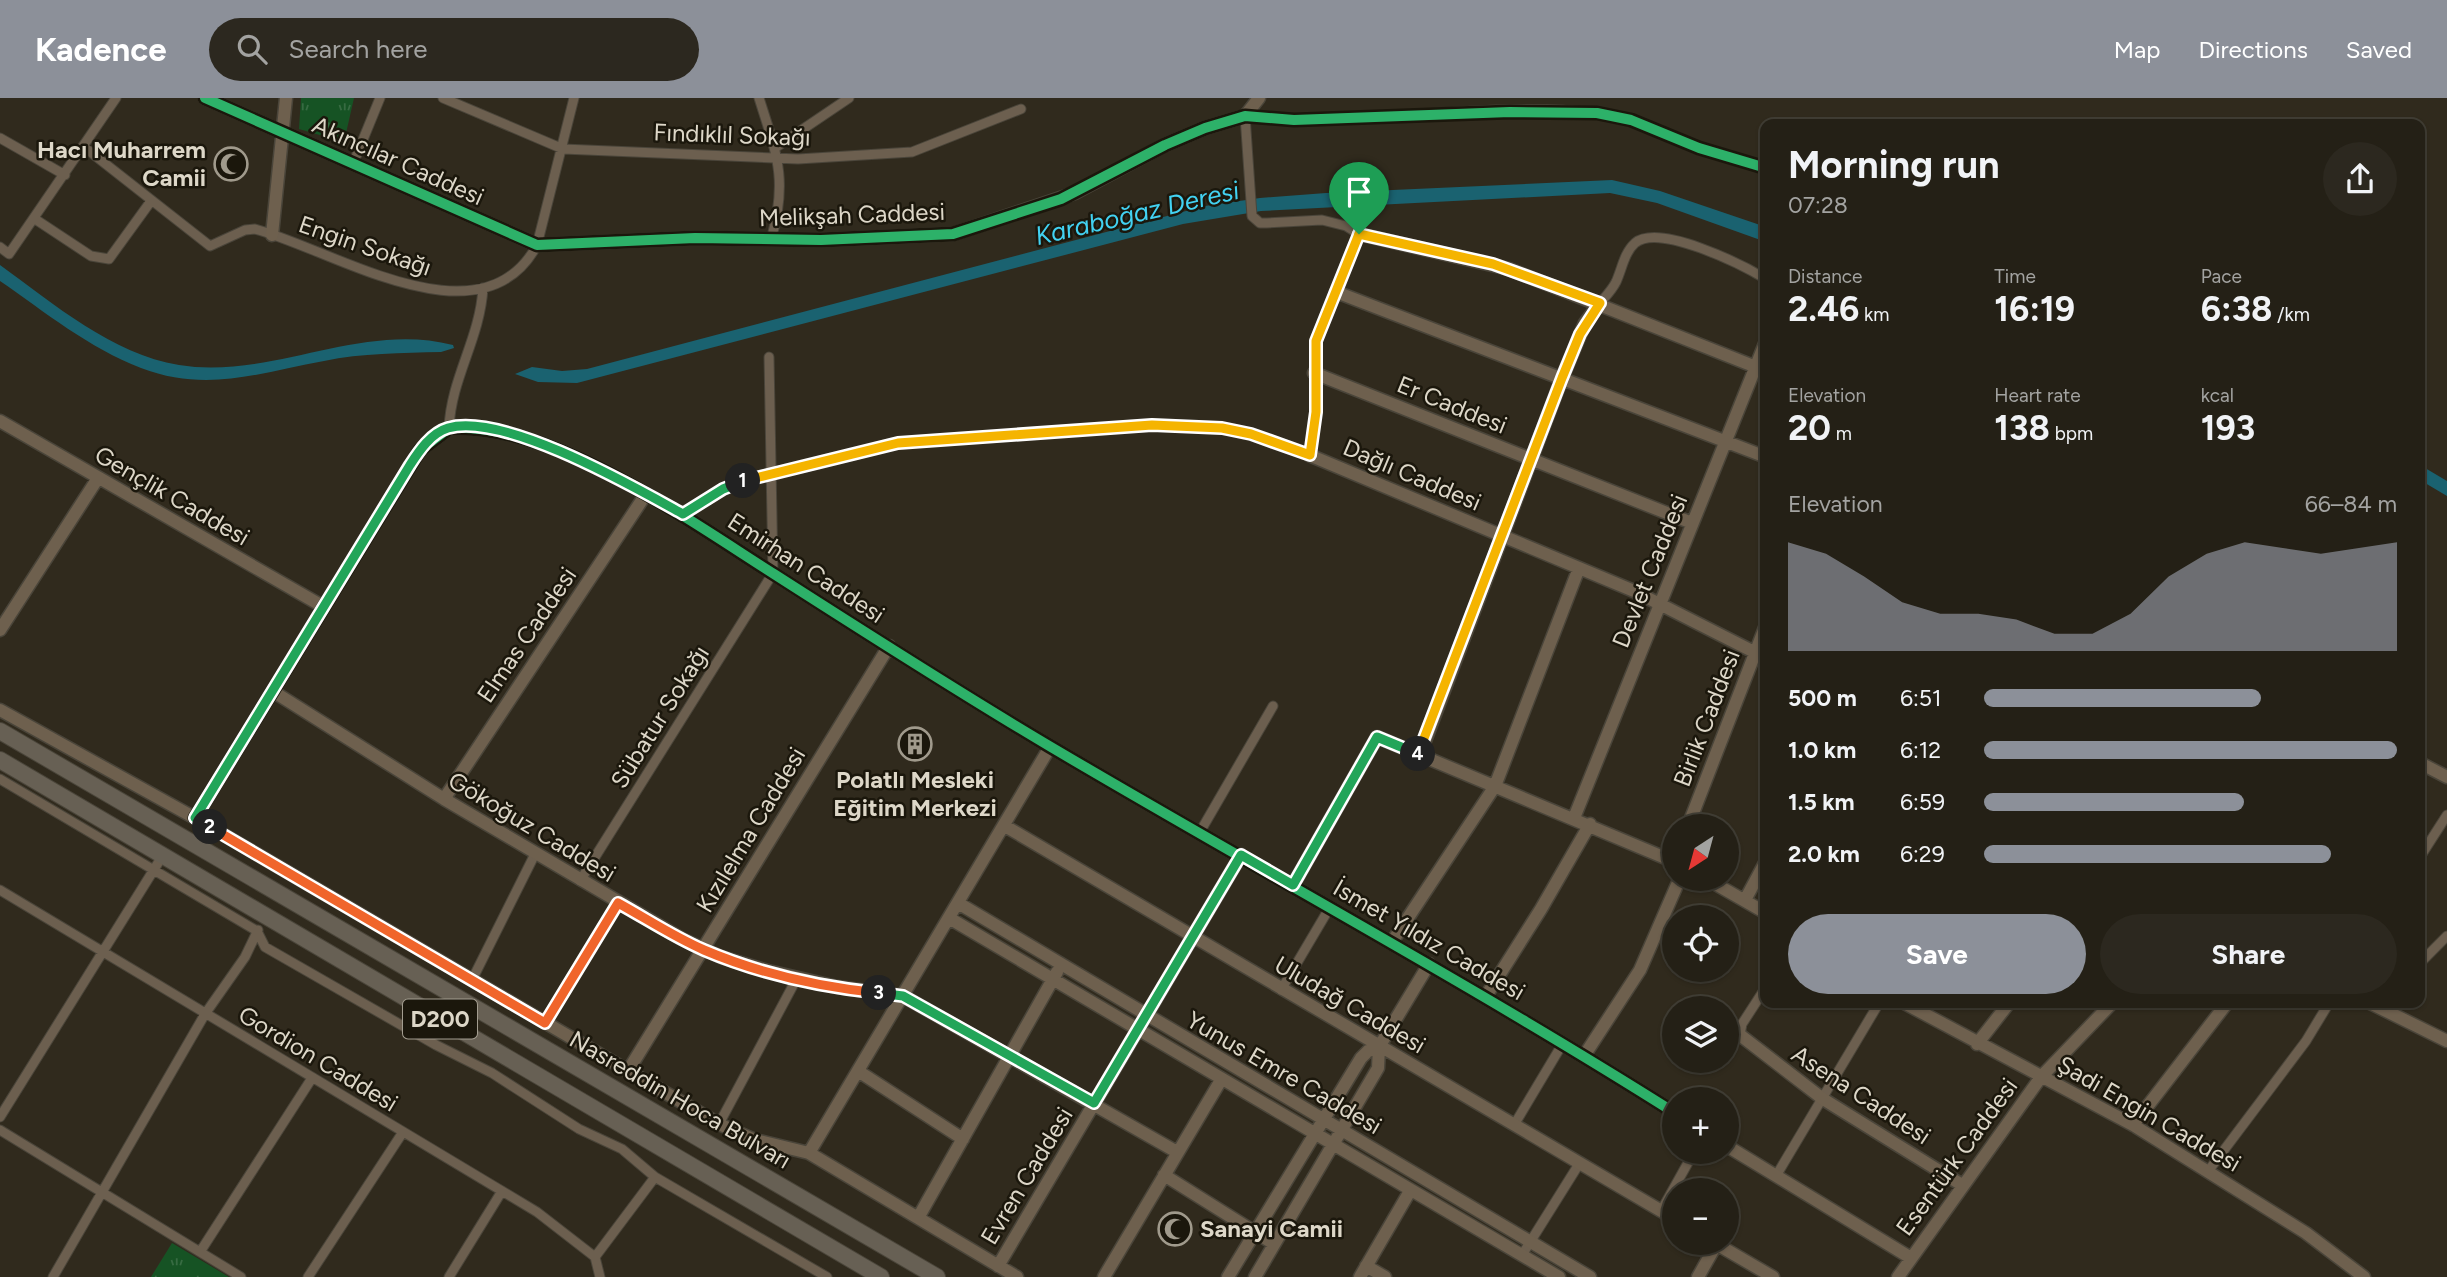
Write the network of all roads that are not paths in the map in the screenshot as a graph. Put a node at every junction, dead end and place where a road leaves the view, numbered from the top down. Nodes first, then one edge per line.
1 (116, 98) edge
2 (205, 98) edge
3 (286, 98) edge
4 (380, 98) edge
5 (443, 98) edge
6 (574, 98) edge
7 (759, 98) edge
8 (849, 98) edge
9 (1259, 98) edge
10 (1021, 109) dead end
11 (1245, 116) junction
12 (284, 134) junction
13 (0, 138) edge
14 (84, 147) junction
15 (775, 148) junction
16 (563, 149) junction
17 (778, 158) junction
18 (353, 164) junction
19 (1760, 166) edge
20 (65, 174) junction
21 (151, 201) junction
22 (36, 219) junction
23 (1359, 234) junction
24 (272, 235) junction
25 (771, 240) junction
26 (537, 245) junction
27 (0, 247) edge
28 (1760, 276) edge
29 (483, 288) junction
30 (1336, 292) junction
31 (1600, 303) junction
32 (769, 357) dead end
33 (1760, 357) edge
34 (1756, 367) junction
35 (1314, 373) junction
36 (1562, 378) junction
37 (0, 421) edge
38 (449, 428) junction
39 (1726, 440) junction
40 (1760, 454) edge
41 (1310, 455) junction
42 (1532, 459) junction
43 (773, 473) junction
44 (98, 478) junction
45 (646, 494) junction
46 (683, 514) junction
47 (1692, 523) junction
48 (1502, 536) junction
49 (1579, 568) junction
50 (773, 573) junction
51 (1659, 602) junction
52 (324, 607) junction
53 (0, 630) edge
54 (889, 646) junction
55 (1760, 655) edge
56 (274, 692) junction
57 (1273, 706) dead end
58 (0, 710) edge
59 (0, 731) edge
60 (1050, 747) junction
61 (1420, 754) junction
62 (0, 760) edge
63 (2425, 765) edge
64 (2447, 776) edge
65 (0, 779) edge
66 (1495, 786) junction
67 (444, 799) junction
68 (1693, 814) edge
69 (2447, 815) edge
70 (195, 818) junction
71 (1574, 818) junction
72 (1590, 824) junction
73 (1005, 826) junction
74 (1200, 832) junction
75 (2425, 849) edge
76 (535, 854) junction
77 (1241, 855) junction
78 (1662, 856) edge
79 (159, 861) junction
80 (1760, 872) edge
81 (580, 881) junction
82 (1293, 885) junction
83 (1760, 886) edge
84 (1674, 891) edge
85 (1729, 891) edge
86 (2, 894) edge
87 (1745, 900) junction
88 (618, 903) junction
89 (958, 904) junction
90 (1330, 907) junction
91 (1760, 910) edge
92 (949, 918) junction
93 (261, 923) junction
94 (2447, 936) edge
95 (1192, 937) junction
96 (1392, 942) junction
97 (703, 950) junction
98 (102, 953) junction
99 (2425, 958) edge
100 (1429, 964) junction
101 (1061, 966) junction
102 (797, 978) junction
103 (472, 980) junction
104 (1053, 980) junction
105 (1282, 990) junction
106 (903, 996) junction
107 (1486, 996) junction
108 (1760, 996) edge
109 (1876, 1008) edge
110 (1913, 1008) edge
111 (2004, 1008) edge
112 (2107, 1008) edge
113 (2223, 1008) edge
114 (2326, 1008) edge
115 (2384, 1008) edge
116 (205, 1014) junction
117 (1146, 1016) junction
118 (545, 1023) junction
119 (1138, 1030) junction
120 (1740, 1035) joint
121 (2447, 1041) edge
122 (1563, 1043) junction
123 (1977, 1044) junction
124 (1379, 1047) junction
125 (1010, 1055) junction
126 (1584, 1056) junction
127 (628, 1071) junction
128 (858, 1071) junction
129 (2041, 1077) junction
130 (312, 1078) junction
131 (1221, 1080) junction
132 (1823, 1099) junction
133 (1094, 1103) junction
134 (1662, 1105) edge
135 (0, 1117) edge
136 (1323, 1119) junction
137 (719, 1124) junction
138 (1514, 1125) junction
139 (2133, 1125) junction
140 (0, 1129) edge
141 (1341, 1130) junction
142 (403, 1132) junction
143 (1314, 1135) junction
144 (963, 1139) junction
145 (1333, 1145) junction
146 (1177, 1152) junction
147 (809, 1153) junction
148 (1739, 1153) edge
149 (1578, 1164) junction
150 (1687, 1164) edge
151 (2209, 1170) junction
152 (1164, 1175) junction
153 (1776, 1176) junction
154 (655, 1177) junction
155 (1962, 1185) junction
156 (502, 1191) junction
157 (1410, 1191) junction
158 (102, 1192) junction
159 (1661, 1211) joint
160 (918, 1218) junction
161 (1255, 1232) junction
162 (1530, 1242) junction
163 (1274, 1244) junction
164 (201, 1252) junction
165 (1522, 1255) junction
166 (1709, 1255) edge
167 (1734, 1255) edge
168 (595, 1257) junction
169 (1910, 1258) junction
170 (998, 1266) junction
171 (1363, 1271) edge
172 (53, 1277) edge
173 (241, 1277) edge
174 (308, 1277) edge
175 (449, 1277) edge
176 (600, 1277) edge
177 (827, 1277) edge
178 (881, 1277) edge
179 (937, 1277) edge
180 (1017, 1277) edge
181 (1104, 1277) edge
182 (1228, 1277) edge
183 (1255, 1277) edge
184 (1385, 1277) edge
185 (1559, 1277) edge
186 (1590, 1277) edge
187 (1698, 1277) edge
188 (1773, 1277) edge
189 (1898, 1277) edge
190 (2364, 1277) edge

1 - 14 street
2 - 12 street, Akıncılar Caddesi
3 - 12 street
4 - 18 street
5 - 16 street, Fındıklıl Sokağı
6 - 16 street
7 - 15 street
8 - 15 street
9 - 11 street
10 - 17 street, Fındıklıl Sokağı
11 - 19 street, Melikşah Caddesi
11 - 23 street
11 - 25 street, Melikşah Caddesi
12 - 18 street, Akıncılar Caddesi
12 - 24 street
13 - 20 street
14 - 20 street
14 - 21 street
15 - 17 street
16 - 17 street, Fındıklıl Sokağı
16 - 26 street
17 - 25 street
18 - 26 street, Akıncılar Caddesi
20 - 22 street
21 - 22 street
21 - 24 street, Engin Sokağı
22 - 27 street
23 - 30 street
23 - 31 street
24 - 29 street, Engin Sokağı
25 - 26 street, Melikşah Caddesi
26 - 29 street, Engin Sokağı
28 - 31 street
29 - 38 street
30 - 35 street
30 - 36 street
31 - 34 street
31 - 36 street
32 - 43 street
33 - 34 street, Devlet Caddesi
34 - 39 street, Devlet Caddesi
35 - 41 street
35 - 42 street, Er Caddesi
36 - 39 street
36 - 42 street
37 - 44 street, Gençlik Caddesi
38 - 45 street, Emirhan Caddesi
38 - 52 street
39 - 40 street
39 - 47 street, Devlet Caddesi
41 - 43 street
41 - 48 street, Dağlı Caddesi
42 - 47 street, Er Caddesi
42 - 48 street
43 - 46 street
43 - 50 street
44 - 52 street, Gençlik Caddesi
44 - 53 street
45 - 46 street, Emirhan Caddesi
45 - 67 street, Elmas Caddesi
46 - 50 street, Emirhan Caddesi
47 - 51 street, Devlet Caddesi
48 - 49 street, Dağlı Caddesi
48 - 61 street
49 - 51 street, Dağlı Caddesi
49 - 66 street
50 - 54 street, Emirhan Caddesi
50 - 81 street, Sübatur Sokağı
51 - 55 street, Dağlı Caddesi
51 - 71 street, Devlet Caddesi
52 - 56 street
54 - 60 street, Emirhan Caddesi
54 - 97 street, Kızılelma Caddesi
55 - 68 street, Birlik Caddesi
56 - 67 street, Gökoğuz Caddesi
56 - 70 street
57 - 74 street
58 - 70 street
59 - 179 highway, Nasreddin Hoca Bulvarı / D200
60 - 73 street
60 - 74 street, İsmet Yıldız Caddesi
61 - 66 street
61 - 82 street
62 - 79 highway, Nasreddin Hoca Bulvarı / D200
63 - 64 street
65 - 79 street
66 - 71 street
66 - 96 street
67 - 76 street, Gökoğuz Caddesi
69 - 75 street
70 - 103 street
71 - 72 street
72 - 78 street
72 - 107 street
73 - 89 street
73 - 95 street, Uludağ Caddesi
74 - 77 street, İsmet Yıldız Caddesi
76 - 81 street, Gökoğuz Caddesi
76 - 103 street
77 - 82 street, İsmet Yıldız Caddesi
77 - 95 street, Evren Caddesi
79 - 93 highway, Nasreddin Hoca Bulvarı / D200
79 - 98 street
80 - 87 street
81 - 88 street, Gökoğuz Caddesi
82 - 90 street, İsmet Yıldız Caddesi
83 - 87 street
84 - 126 street
85 - 87 street
86 - 98 street, Gordion Caddesi
87 - 91 street
88 - 97 street, Gökoğuz Caddesi
88 - 118 street
89 - 92 street
89 - 101 street, Yunus Emre Caddesi
90 - 96 street, İsmet Yıldız Caddesi
90 - 105 street
92 - 104 street, Yunus Emre Caddesi
92 - 106 street
93 - 116 street
93 - 154 street
93 - 178 highway, Nasreddin Hoca Bulvarı / D200
94 - 99 street
95 - 105 street, Uludağ Caddesi
95 - 117 street, Evren Caddesi
96 - 100 street, İsmet Yıldız Caddesi
97 - 102 street, Gökoğuz Caddesi
97 - 127 street, Kızılelma Caddesi
98 - 116 street, Gordion Caddesi
98 - 135 street
100 - 107 street, İsmet Yıldız Caddesi
100 - 124 street
101 - 104 street
101 - 117 street, Yunus Emre Caddesi
102 - 106 street, Gökoğuz Caddesi
102 - 137 street
103 - 118 street
104 - 119 street, Yunus Emre Caddesi
104 - 125 street
105 - 124 street, Uludağ Caddesi
106 - 125 street
106 - 128 street
107 - 122 street, İsmet Yıldız Caddesi
108 - 120 street
109 - 132 street
110 - 123 street, Şadi Engin Caddesi
111 - 123 street
112 - 129 street, Esentürk Caddesi
113 - 139 street
114 - 151 street
115 - 121 street
116 - 130 street, Gordion Caddesi
116 - 158 street
117 - 119 street, Evren Caddesi
117 - 136 street, Yunus Emre Caddesi
118 - 127 street
119 - 131 street, Yunus Emre Caddesi
119 - 133 street, Evren Caddesi
120 - 132 street, Asena Caddesi
122 - 126 street, İsmet Yıldız Caddesi
122 - 138 street
123 - 129 street, Şadi Engin Caddesi
124 - 136 street
124 - 138 street, Uludağ Caddesi
124 - 141 street
125 - 133 street
125 - 144 street
126 - 134 street, İsmet Yıldız Caddesi
127 - 137 street
128 - 144 street
128 - 147 street
129 - 139 street, Şadi Engin Caddesi
129 - 155 street, Esentürk Caddesi
130 - 142 street, Gordion Caddesi
130 - 164 street
131 - 143 street, Yunus Emre Caddesi
131 - 146 street
132 - 153 street
132 - 155 street, Asena Caddesi
133 - 146 street
133 - 170 street, Evren Caddesi
136 - 141 street, Yunus Emre Caddesi
136 - 143 street
137 - 147 street
138 - 149 street, Uludağ Caddesi
139 - 151 street, Şadi Engin Caddesi
140 - 158 street
141 - 145 street
141 - 162 street, Yunus Emre Caddesi
142 - 156 street, Gordion Caddesi
142 - 174 street
143 - 145 street, Yunus Emre Caddesi
143 - 161 street
144 - 160 street
145 - 157 street, Yunus Emre Caddesi
145 - 163 street
146 - 152 street
147 - 160 street
148 - 153 street
149 - 159 street, Uludağ Caddesi
149 - 162 street
150 - 159 street
151 - 190 street, Şadi Engin Caddesi
152 - 161 street
152 - 181 street
153 - 169 street
154 - 168 street
154 - 177 street
155 - 169 street, Esentürk Caddesi
156 - 168 street, Gordion Caddesi
156 - 175 street
157 - 165 street, Yunus Emre Caddesi
157 - 171 street
158 - 164 street
158 - 172 street
160 - 170 street
161 - 163 street
161 - 182 street
162 - 165 street
162 - 186 street, Yunus Emre Caddesi
163 - 183 street
164 - 173 street
165 - 185 street, Yunus Emre Caddesi
166 - 187 street
167 - 188 street
168 - 176 street
169 - 189 street, Esentürk Caddesi
170 - 180 street
171 - 184 street

